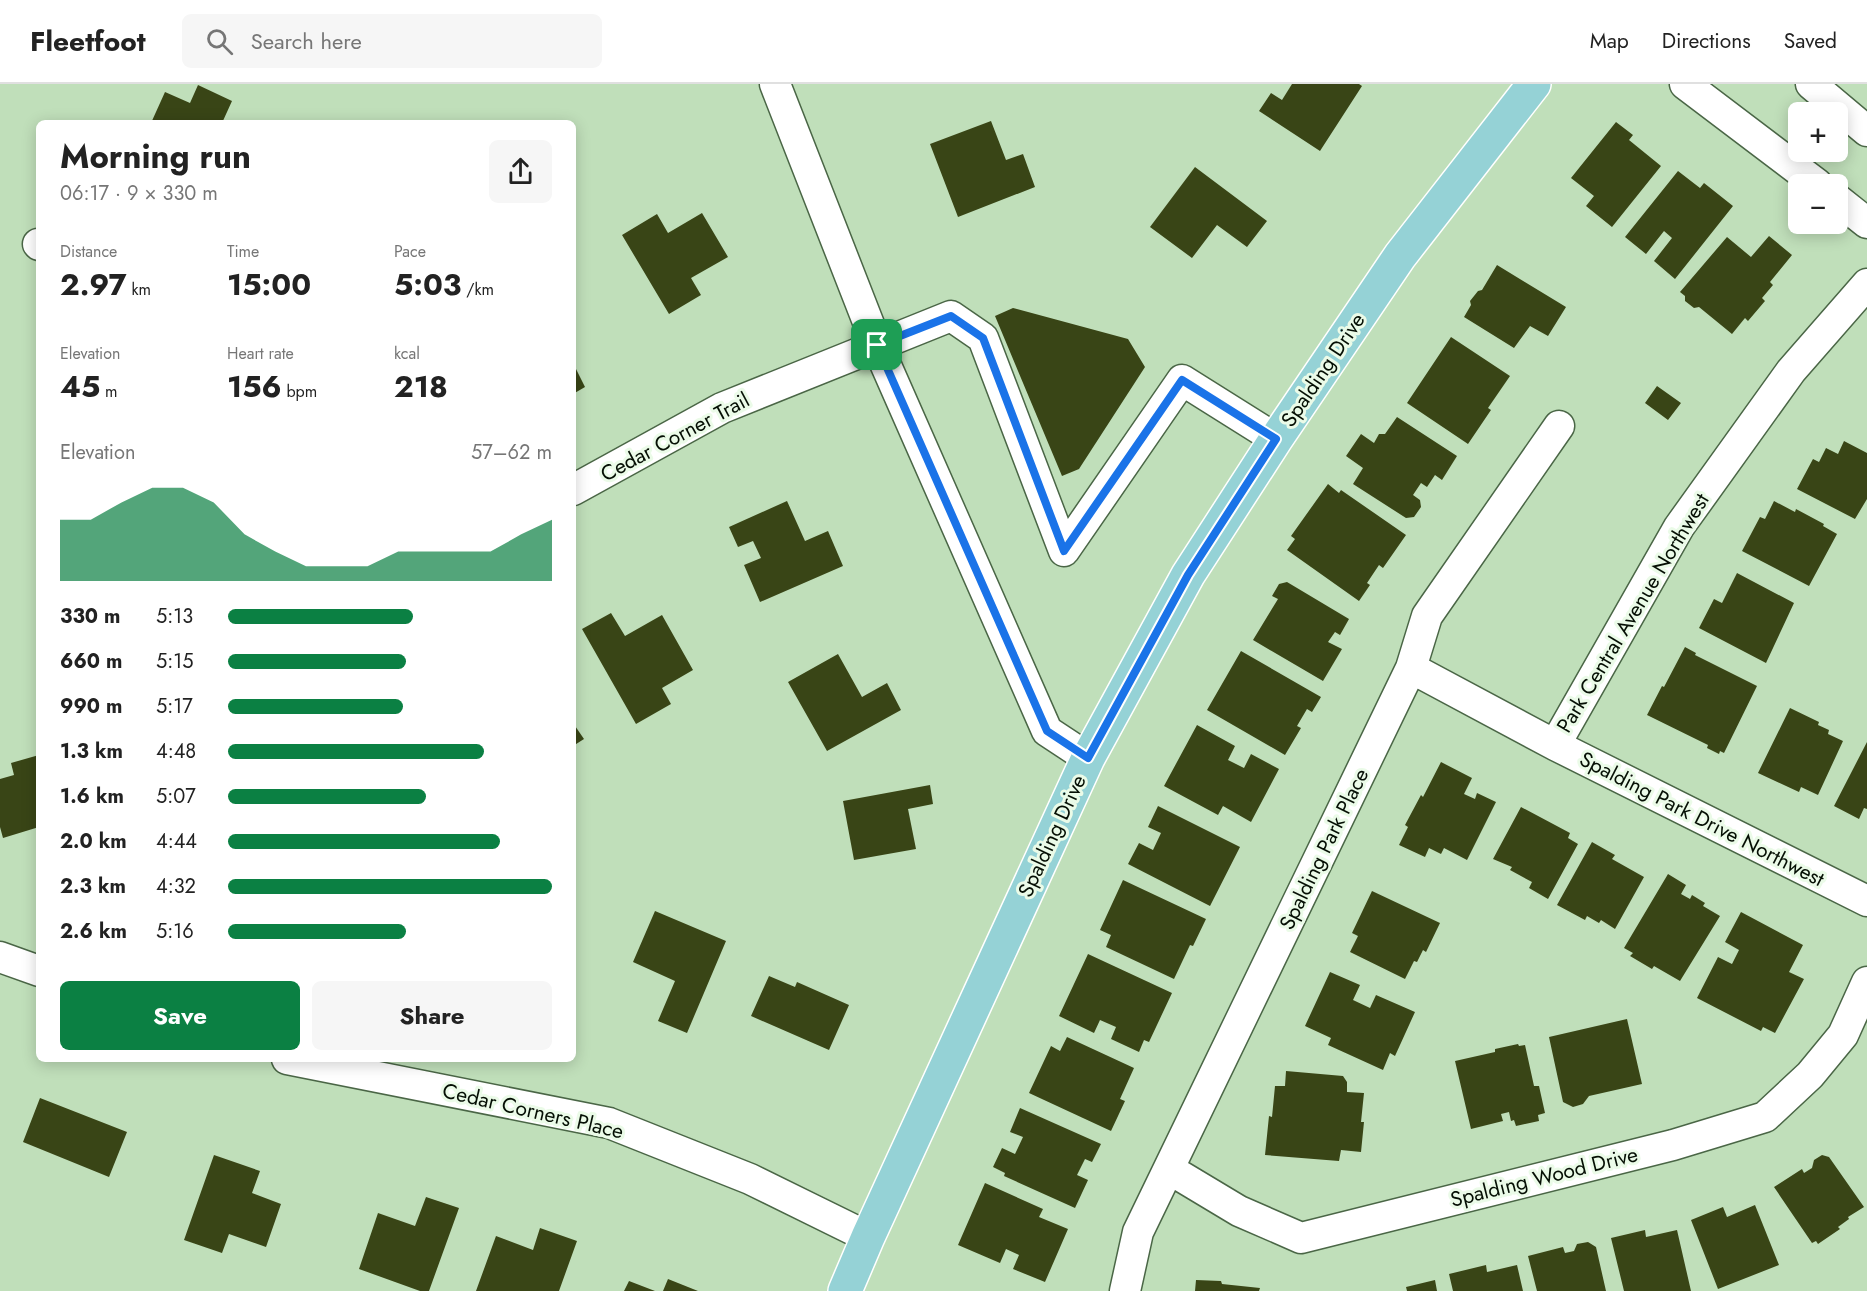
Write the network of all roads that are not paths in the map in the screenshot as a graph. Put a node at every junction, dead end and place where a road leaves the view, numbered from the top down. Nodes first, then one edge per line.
1 (775, 84) edge
2 (1534, 84) edge
3 (1811, 84) edge
4 (1703, 89) edge
5 (1867, 131) edge
6 (1805, 174) edge
7 (1848, 209) edge
8 (1867, 224) edge
9 (1867, 284) edge
10 (877, 345) junction
11 (1558, 426) dead end
12 (1276, 439) junction
13 (576, 488) edge
14 (1411, 668) junction
15 (1555, 745) junction
16 (1088, 758) junction
17 (1867, 901) edge
18 (0, 957) edge
19 (36, 970) edge
20 (1867, 982) edge
21 (302, 1062) edge
22 (1169, 1169) junction
23 (868, 1237) junction
24 (845, 1291) edge
25 (1125, 1291) edge

1 - 10 street
2 - 12 main road, Spalding Drive
3 - 5 street
4 - 6 street
7 - 8 street
9 - 15 street, Park Central Avenue Northwest
10 - 12 street, Cedar Corner Trail
10 - 13 street, Cedar Corner Trail
10 - 16 street
11 - 14 street, Spalding Park Place
12 - 16 main road, Spalding Drive
14 - 15 street, Spalding Park Drive Northwest
14 - 22 street, Spalding Park Place
15 - 17 street, Spalding Park Drive Northwest
16 - 23 main road, Spalding Drive
18 - 19 street
20 - 22 street, Spalding Wood Drive
21 - 23 street, Cedar Corners Place
22 - 25 street, Spalding Park Place
23 - 24 main road, Spalding Drive

